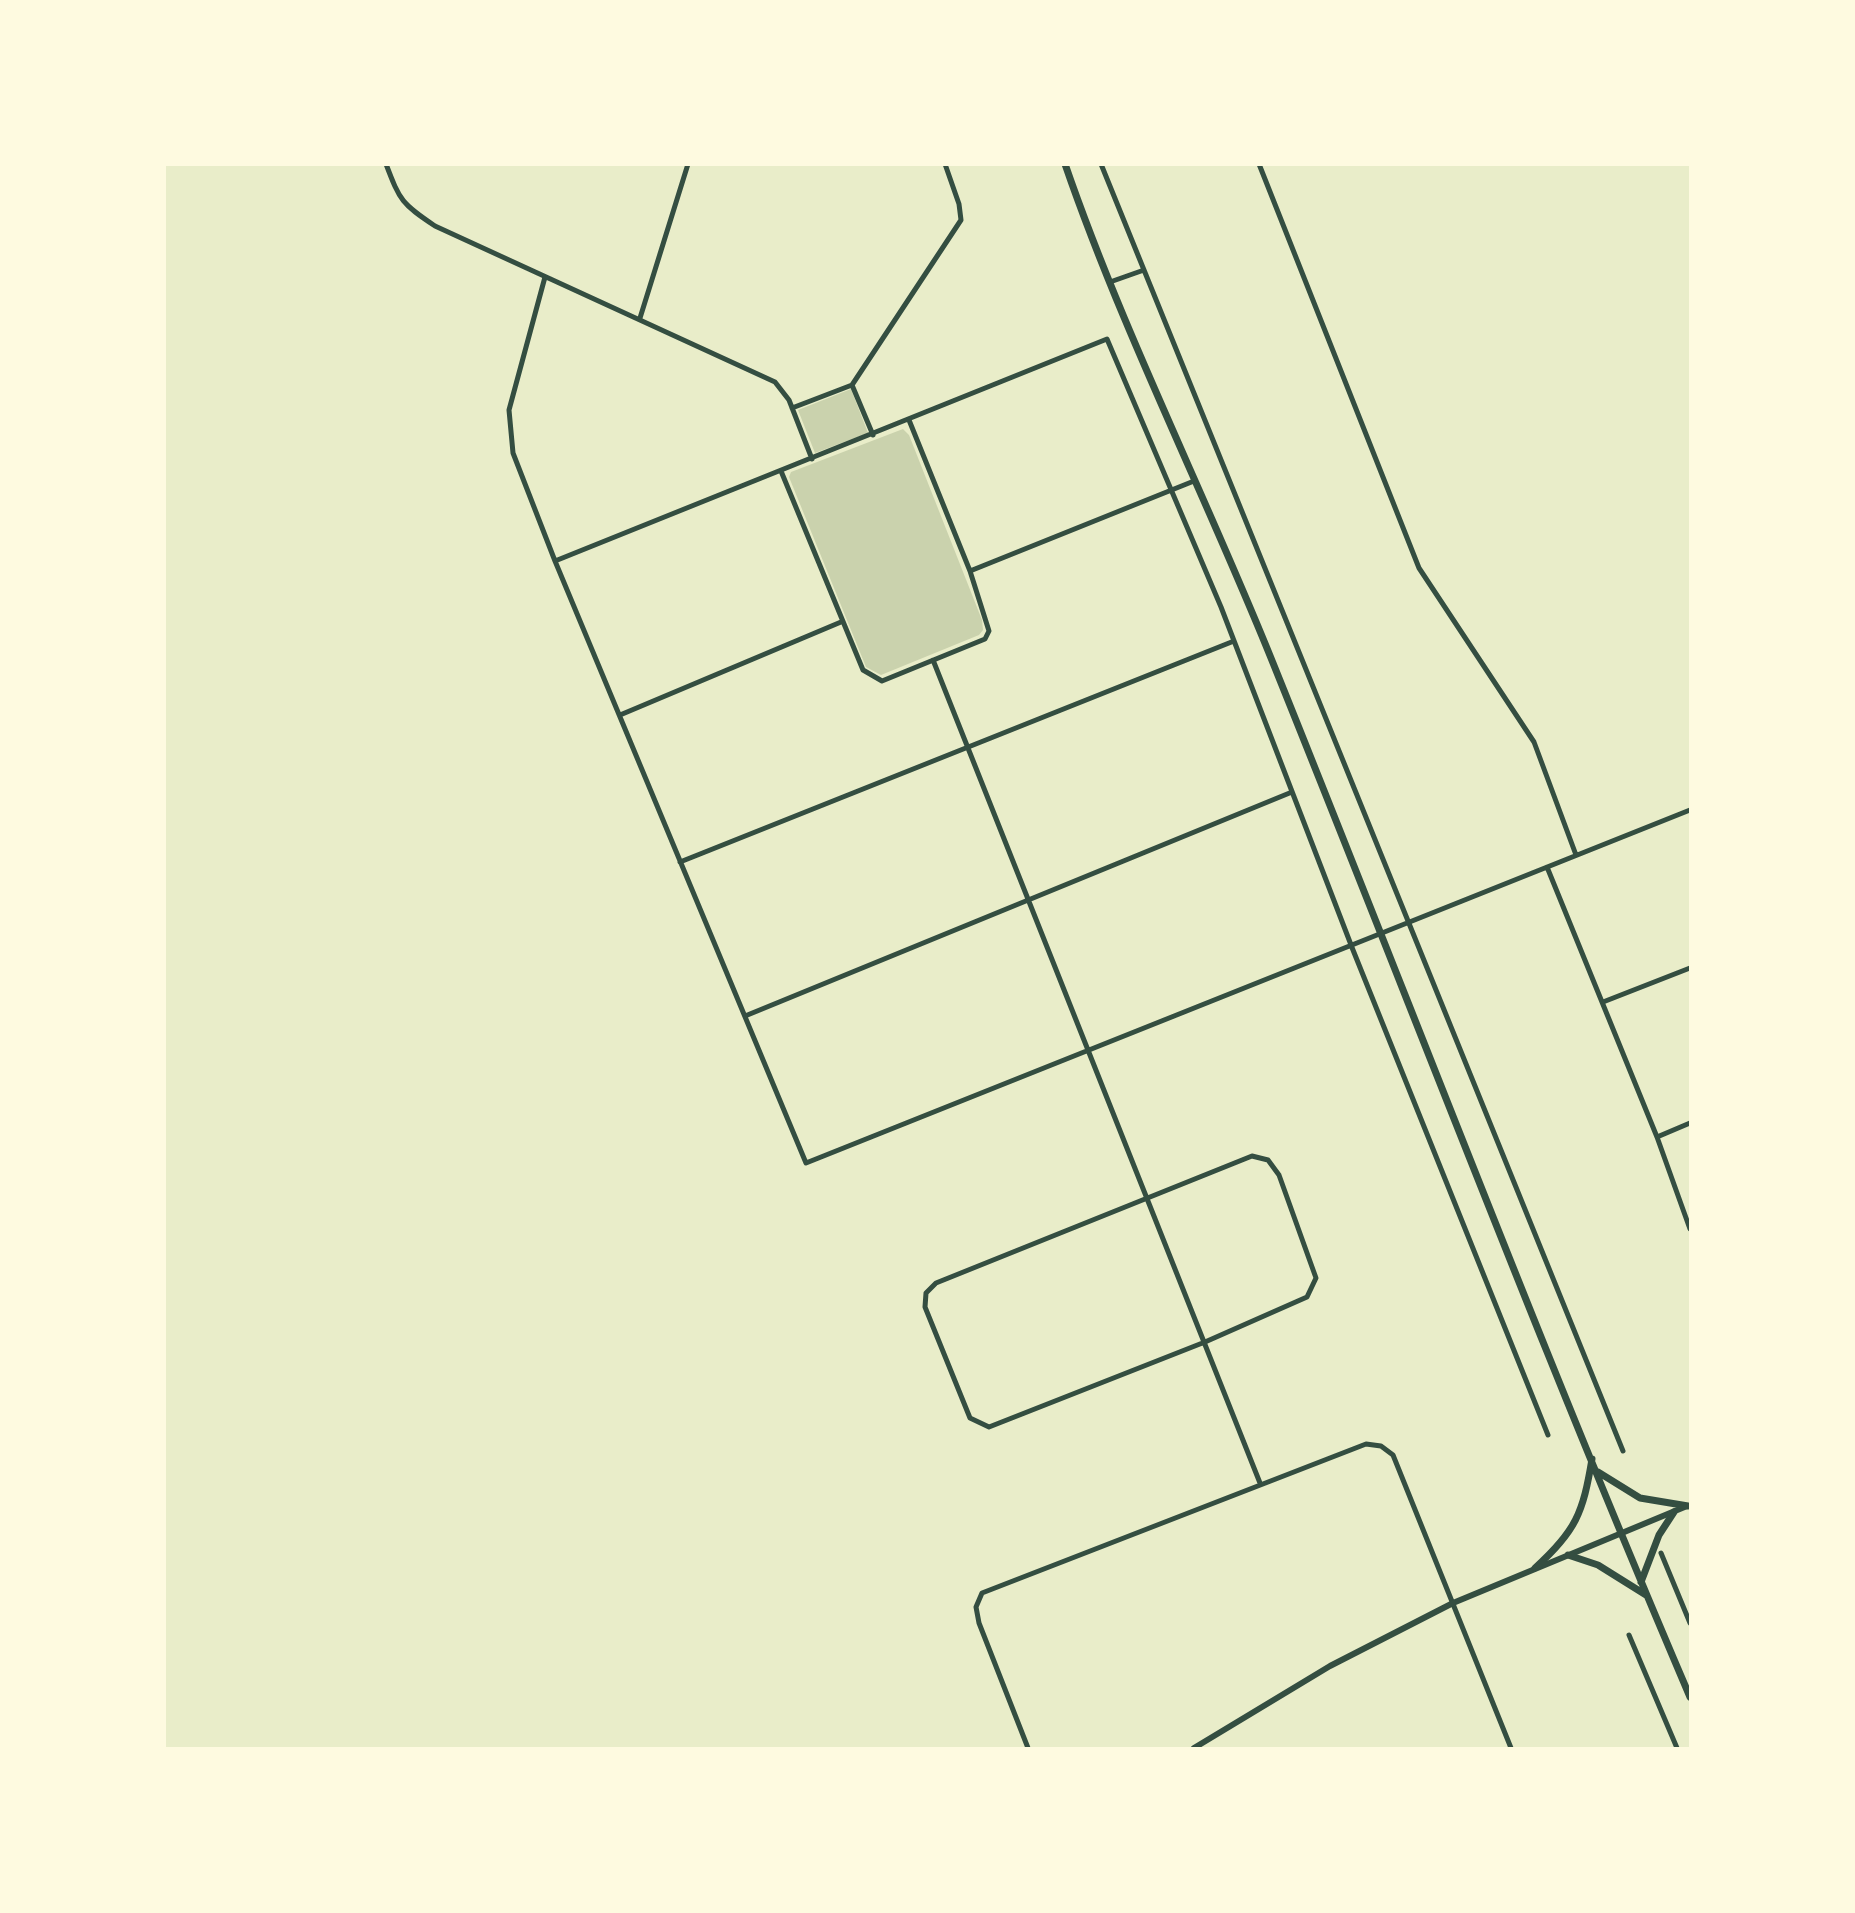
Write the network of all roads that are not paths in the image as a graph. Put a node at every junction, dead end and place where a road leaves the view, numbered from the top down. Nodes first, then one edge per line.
1 (386, 164) edge
2 (688, 164) edge
3 (945, 164) edge
4 (1065, 164) edge
5 (1101, 164) edge
6 (1259, 164) edge
7 (1143, 270) junction
8 (545, 277) junction
9 (1110, 282) junction
10 (640, 318) junction
11 (852, 385) junction
12 (792, 408) junction
13 (909, 420) junction
14 (873, 435) junction
15 (812, 459) junction
16 (781, 471) junction
17 (1194, 481) junction
18 (1172, 490) junction
19 (555, 561) junction
20 (970, 571) junction
21 (841, 622) junction
22 (1234, 641) junction
23 (933, 660) junction
24 (620, 715) junction
25 (966, 747) junction
26 (1292, 792) junction
27 (1690, 810) edge
28 (1576, 855) junction
29 (680, 862) junction
30 (1548, 867) junction
31 (1027, 900) junction
32 (1409, 920) junction
33 (1381, 931) junction
34 (1350, 943) junction
35 (1690, 968) edge
36 (1603, 1002) junction
37 (745, 1016) junction
38 (1090, 1049) junction
39 (1690, 1123) edge
40 (1657, 1137) junction
41 (1149, 1196) junction
42 (1690, 1229) edge
43 (1205, 1342) junction
44 (1548, 1435) dead end
45 (1623, 1451) dead end
46 (1592, 1458) junction
47 (1597, 1472) junction
48 (1260, 1483) junction
49 (1689, 1505) edge
50 (1674, 1512) junction
51 (1622, 1535) junction
52 (1661, 1553) dead end
53 (1568, 1555) junction
54 (1535, 1568) junction
55 (1641, 1582) junction
56 (1646, 1595) junction
57 (1453, 1603) junction
58 (1690, 1623) edge
59 (1629, 1635) dead end
60 (1690, 1697) edge
61 (1028, 1748) edge
62 (1194, 1748) edge
63 (1511, 1748) edge
64 (1677, 1748) edge

1 - 8 street
2 - 10 street
3 - 11 street
4 - 9 main road
5 - 7 street
6 - 28 street
7 - 9 street
7 - 32 street
8 - 10 street
8 - 19 street
9 - 17 main road
10 - 12 street
11 - 12 street
11 - 14 street
12 - 15 street
13 - 14 street
13 - 18 street
13 - 20 street
14 - 15 street
15 - 16 street
16 - 19 street
16 - 21 street
17 - 18 street
17 - 33 main road
18 - 20 street
18 - 22 street
19 - 24 street
20 - 23 street
21 - 23 street
21 - 24 street
22 - 25 street
22 - 26 street
23 - 25 street
24 - 29 street
25 - 29 street
25 - 31 street
26 - 31 street
26 - 34 street
27 - 28 street
28 - 30 street
29 - 37 street
30 - 32 street
30 - 36 street
31 - 37 street
31 - 38 street
32 - 33 street
32 - 45 street
33 - 34 street
33 - 46 main road
34 - 38 street
34 - 44 street
35 - 36 street
36 - 40 street
37 - 38 street
38 - 41 street
39 - 40 street
40 - 42 street
41 - 43 street
41 - 43 street
41 - 43 street
43 - 48 street
46 - 47 main road
46 - 54 main road
47 - 49 main road
47 - 51 main road
48 - 57 street
48 - 61 street
49 - 50 street
50 - 51 street
50 - 55 main road
51 - 53 street
51 - 55 main road
52 - 58 street
53 - 54 street
53 - 56 main road
54 - 57 street
55 - 56 main road
56 - 60 main road
57 - 62 street
57 - 63 street
59 - 64 street

